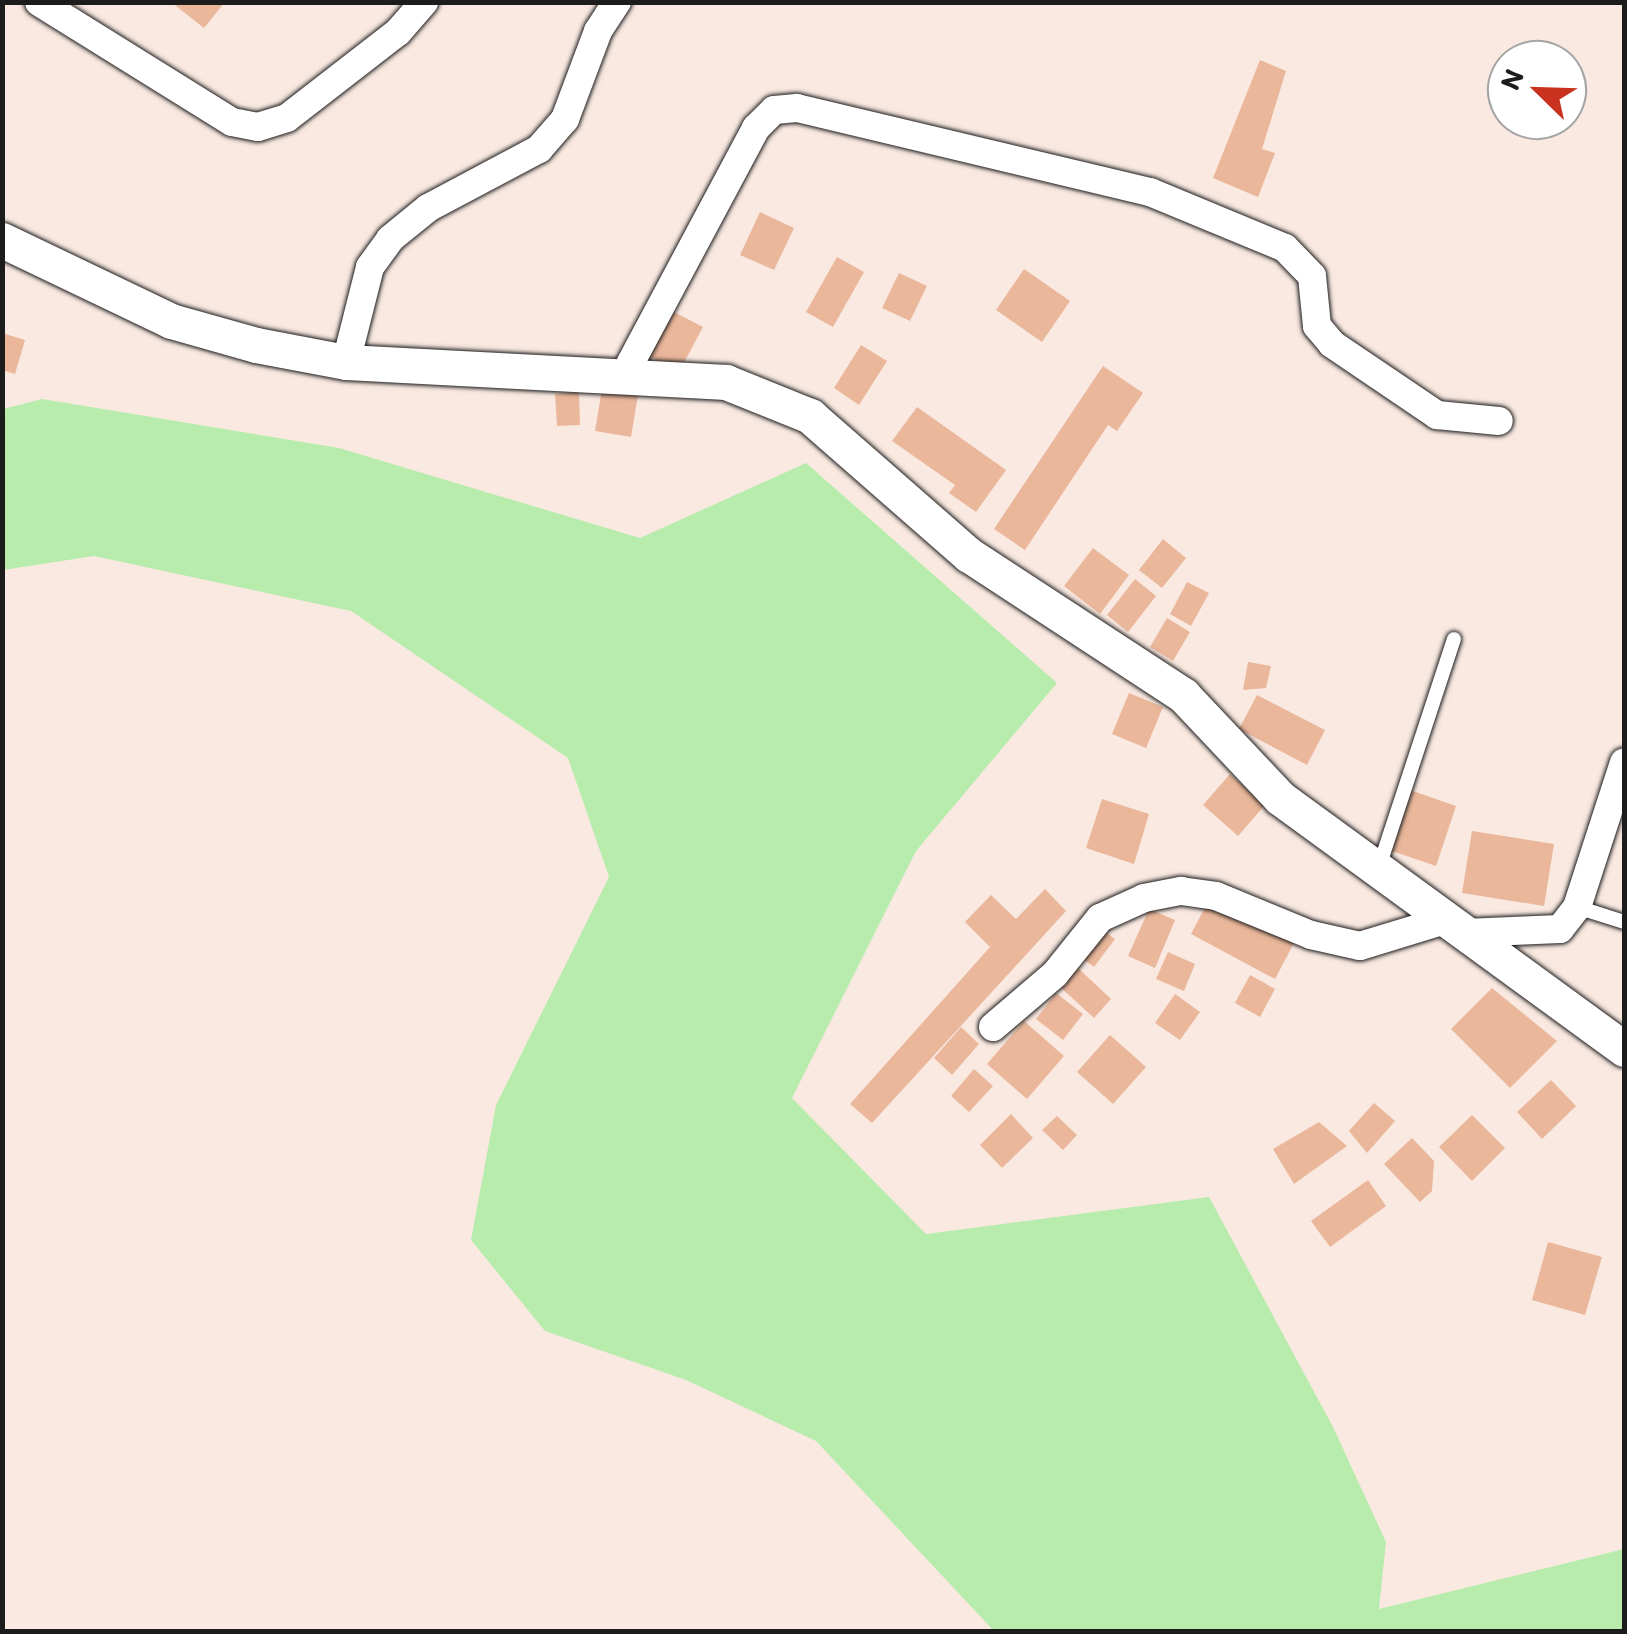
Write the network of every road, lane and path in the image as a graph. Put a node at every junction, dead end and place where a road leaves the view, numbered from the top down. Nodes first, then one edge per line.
1 (39, 2) edge
2 (424, 2) edge
3 (617, 2) edge
4 (2, 240) edge
5 (346, 362) junction
6 (622, 379) junction
7 (1499, 422) dead end
8 (1454, 640) dead end
9 (1624, 762) edge
10 (1377, 872) junction
11 (1578, 907) junction
12 (1624, 922) edge
13 (1453, 927) junction
14 (994, 1026) dead end
15 (1624, 1048) edge

1 - 2 street
3 - 5 street
4 - 5 street
5 - 6 street
6 - 7 street
6 - 10 street
8 - 10 lane
9 - 11 street
10 - 13 street
11 - 12 lane
11 - 13 street
13 - 14 street
13 - 15 street

